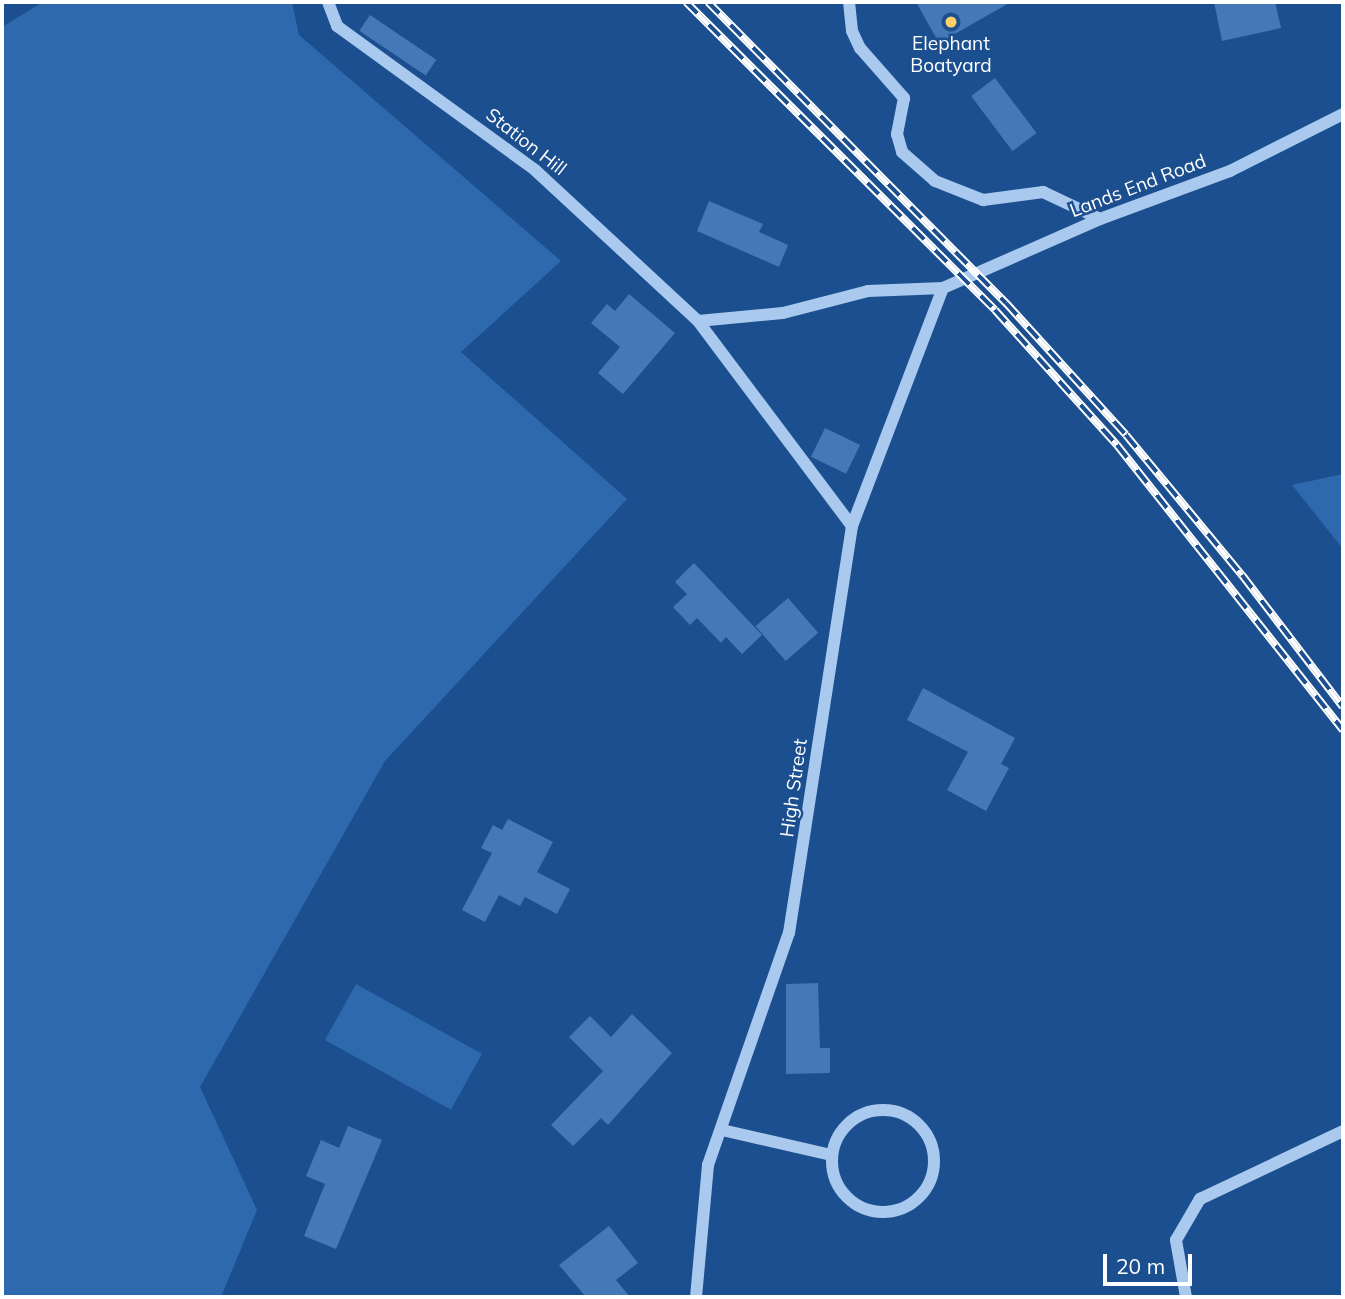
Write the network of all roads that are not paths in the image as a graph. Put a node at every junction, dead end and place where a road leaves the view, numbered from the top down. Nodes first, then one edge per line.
1 (328, 2) edge
2 (849, 2) edge
3 (1343, 114) edge
4 (1100, 219) junction
5 (943, 288) junction
6 (698, 321) junction
7 (852, 526) junction
8 (722, 1130) junction
9 (1343, 1131) edge
10 (831, 1155) junction
11 (696, 1297) edge
12 (1186, 1297) edge

1 - 6 street, Station Hill
2 - 4 street
3 - 4 street, Lands End Road
4 - 5 street, Lands End Road
5 - 6 street
5 - 7 street, High Street
6 - 7 street, Station Hill
7 - 8 street, High Street
8 - 10 street
8 - 11 street, High Street
9 - 12 street
10 - 10 street

